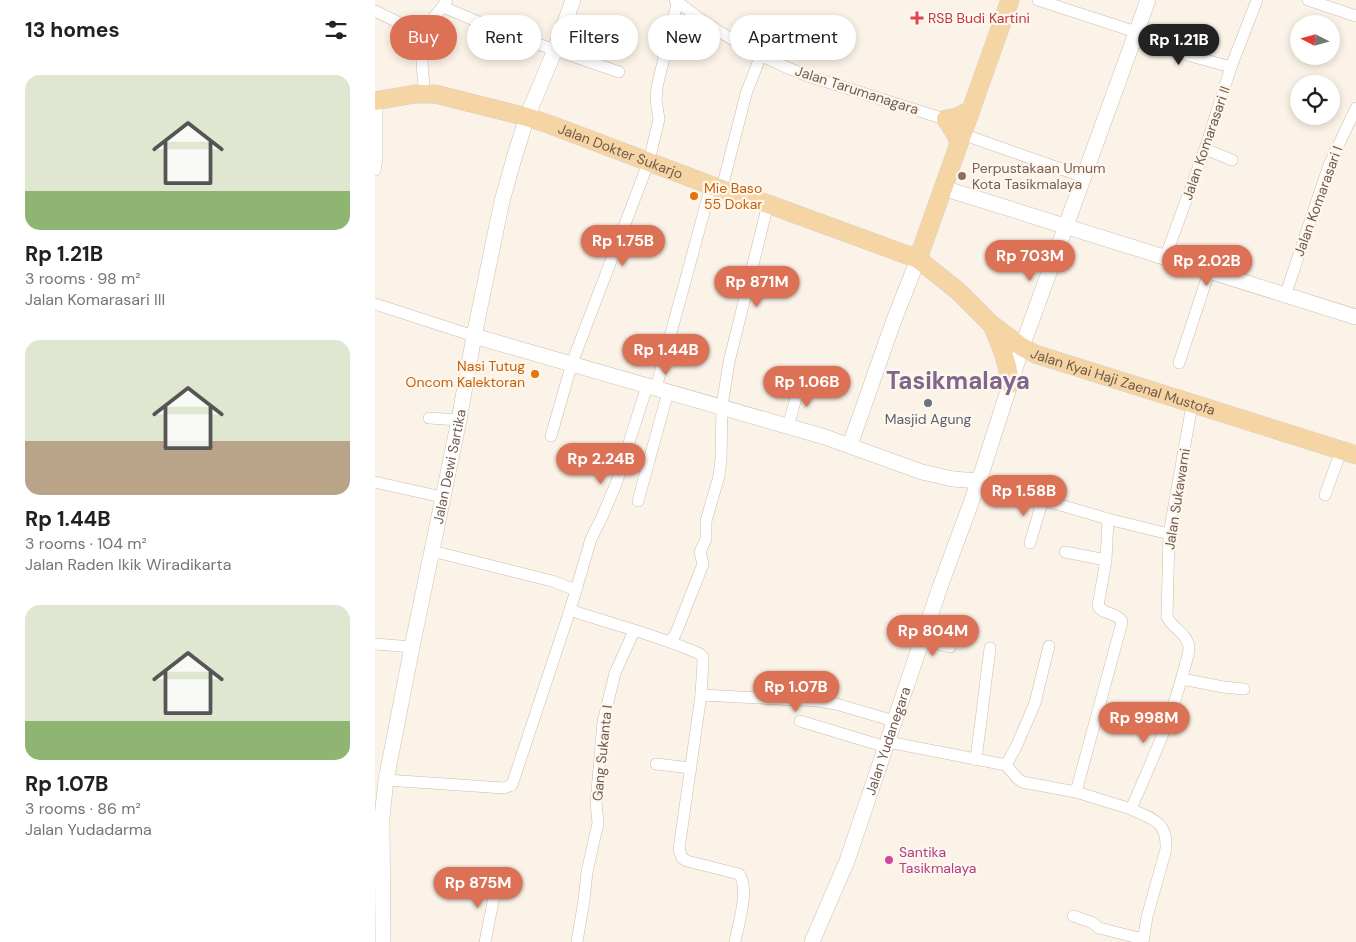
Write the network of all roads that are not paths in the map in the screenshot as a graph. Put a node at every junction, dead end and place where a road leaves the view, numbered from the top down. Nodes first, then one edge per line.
1 (573, 0) edge
2 (1011, 0) edge
3 (1038, 0) edge
4 (1148, 0) edge
5 (1257, 0) edge
6 (1308, 0) edge
7 (677, 1) edge
8 (445, 4) edge
9 (375, 11) edge
10 (436, 15) edge
11 (568, 15) edge
12 (1356, 16) edge
13 (390, 18) edge
14 (1135, 36) junction
15 (730, 37) edge
16 (551, 49) edge
17 (422, 60) edge
18 (551, 60) edge
19 (584, 60) edge
20 (759, 60) edge
21 (772, 60) edge
22 (1231, 67) junction
23 (619, 72) dead end
24 (425, 93) junction
25 (376, 101) edge
26 (1356, 108) edge
27 (971, 110) junction
28 (527, 117) junction
29 (946, 119) junction
30 (962, 135) junction
31 (1205, 149) junction
32 (1232, 160) dead end
33 (649, 161) junction
34 (375, 170) edge
35 (1084, 178) junction
36 (716, 187) junction
37 (943, 188) junction
38 (768, 204) junction
39 (1066, 227) junction
40 (1165, 258) junction
41 (918, 259) junction
42 (1209, 272) junction
43 (1285, 296) junction
44 (375, 304) edge
45 (1356, 317) edge
46 (991, 324) junction
47 (475, 336) junction
48 (1022, 347) junction
49 (572, 363) junction
50 (1179, 363) dead end
51 (800, 382) dead end
52 (1010, 384) junction
53 (657, 389) junction
54 (1192, 405) junction
55 (722, 406) junction
56 (429, 418) dead end
57 (459, 420) junction
58 (788, 427) junction
59 (551, 436) dead end
60 (850, 445) junction
61 (1348, 453) edge
62 (979, 481) junction
63 (375, 482) edge
64 (1325, 495) dead end
65 (443, 497) junction
66 (1043, 499) junction
67 (638, 501) dead end
68 (1108, 519) junction
69 (1169, 534) junction
70 (1030, 543) dead end
71 (432, 551) junction
72 (1065, 552) dead end
73 (1106, 560) junction
74 (576, 590) junction
75 (570, 610) junction
76 (634, 631) junction
77 (922, 640) junction
78 (671, 641) junction
79 (375, 644) edge
80 (412, 646) junction
81 (1049, 646) dead end
82 (950, 647) dead end
83 (990, 648) dead end
84 (1182, 679) junction
85 (1244, 689) dead end
86 (701, 695) junction
87 (800, 721) dead end
88 (894, 721) junction
89 (887, 744) junction
90 (976, 760) junction
91 (656, 764) dead end
92 (1006, 765) junction
93 (691, 768) junction
94 (386, 780) junction
95 (1076, 792) junction
96 (1131, 809) junction
97 (497, 882) dead end
98 (1073, 916) dead end
99 (1143, 941) edge
100 (383, 942) edge
101 (485, 942) edge
102 (577, 942) edge
103 (735, 942) edge
104 (812, 942) edge

1 - 11 street, Jalan Dewi Sartika
2 - 27 main road
3 - 14 street
4 - 14 street, Jalan Yudanegara
5 - 22 street, Jalan Komarasari II
6 - 12 street
7 - 15 street, Jalan Tarumanagara
7 - 33 street
8 - 10 street
8 - 16 street
9 - 13 street
14 - 22 street
14 - 35 street, Jalan Yudanegara
17 - 24 street
18 - 28 street, Jalan Dewi Sartika
19 - 23 street
20 - 36 street
21 - 29 street, Jalan Tarumanagara
22 - 31 street, Jalan Komarasari II
24 - 25 main road, Jalan Dokter Sukarjo
24 - 28 main road, Jalan Dokter Sukarjo
25 - 34 street
26 - 43 street, Jalan Komarasari I
27 - 29 main road
27 - 30 main road
28 - 33 main road, Jalan Dokter Sukarjo
28 - 47 street, Jalan Dewi Sartika
29 - 30 main road
30 - 35 street
30 - 37 main road
31 - 32 street
31 - 40 street, Jalan Komarasari II
33 - 36 main road, Jalan Dokter Sukarjo
33 - 49 street
35 - 39 street, Jalan Yudanegara
36 - 38 main road, Jalan Dokter Sukarjo
36 - 53 street
37 - 39 street
37 - 41 main road
38 - 41 main road, Jalan Dokter Sukarjo
38 - 55 street
39 - 40 street
39 - 48 street, Jalan Yudanegara
40 - 42 street
41 - 46 main road, Jalan Kyai Haji Zaenal Mustofa
41 - 60 street
42 - 43 street
42 - 50 street
43 - 45 street
44 - 47 street
46 - 48 main road, Jalan Kyai Haji Zaenal Mustofa
46 - 52 main road
47 - 49 street
47 - 57 street, Jalan Dewi Sartika
48 - 52 street, Jalan Yudanegara
48 - 54 main road, Jalan Kyai Haji Zaenal Mustofa
49 - 53 street
49 - 59 street
51 - 58 street
52 - 62 street, Jalan Yudanegara
53 - 55 street
53 - 67 street
53 - 74 street
54 - 61 main road, Jalan Kyai Haji Zaenal Mustofa
54 - 69 street, Jalan Sukawarni
55 - 58 street
55 - 78 street
56 - 57 street
57 - 65 street, Jalan Dewi Sartika
58 - 60 street
60 - 62 street
61 - 64 street
62 - 66 street
62 - 77 street, Jalan Yudanegara
63 - 65 street
65 - 71 street, Jalan Dewi Sartika
66 - 68 street
66 - 70 street
68 - 69 street
68 - 73 street
69 - 84 street, Jalan Sukawarni
71 - 74 street
71 - 80 street, Jalan Dewi Sartika
72 - 73 street
73 - 95 street
74 - 75 street
75 - 76 street
75 - 94 street
76 - 78 street
76 - 102 street, Gang Sukanta I
77 - 82 street
77 - 88 street, Jalan Yudanegara
78 - 86 street
79 - 80 street
80 - 94 street, Jalan Dewi Sartika
81 - 92 street
83 - 90 street
84 - 85 street
84 - 96 street, Jalan Sukawarni
86 - 88 street
86 - 93 street
87 - 89 street
88 - 89 street, Jalan Yudanegara
89 - 90 street
89 - 104 street, Jalan Yudanegara
90 - 92 street
91 - 93 street
92 - 95 street
93 - 103 street
94 - 100 street, Jalan Dewi Sartika
95 - 96 street
96 - 99 street
97 - 101 street
98 - 99 street

